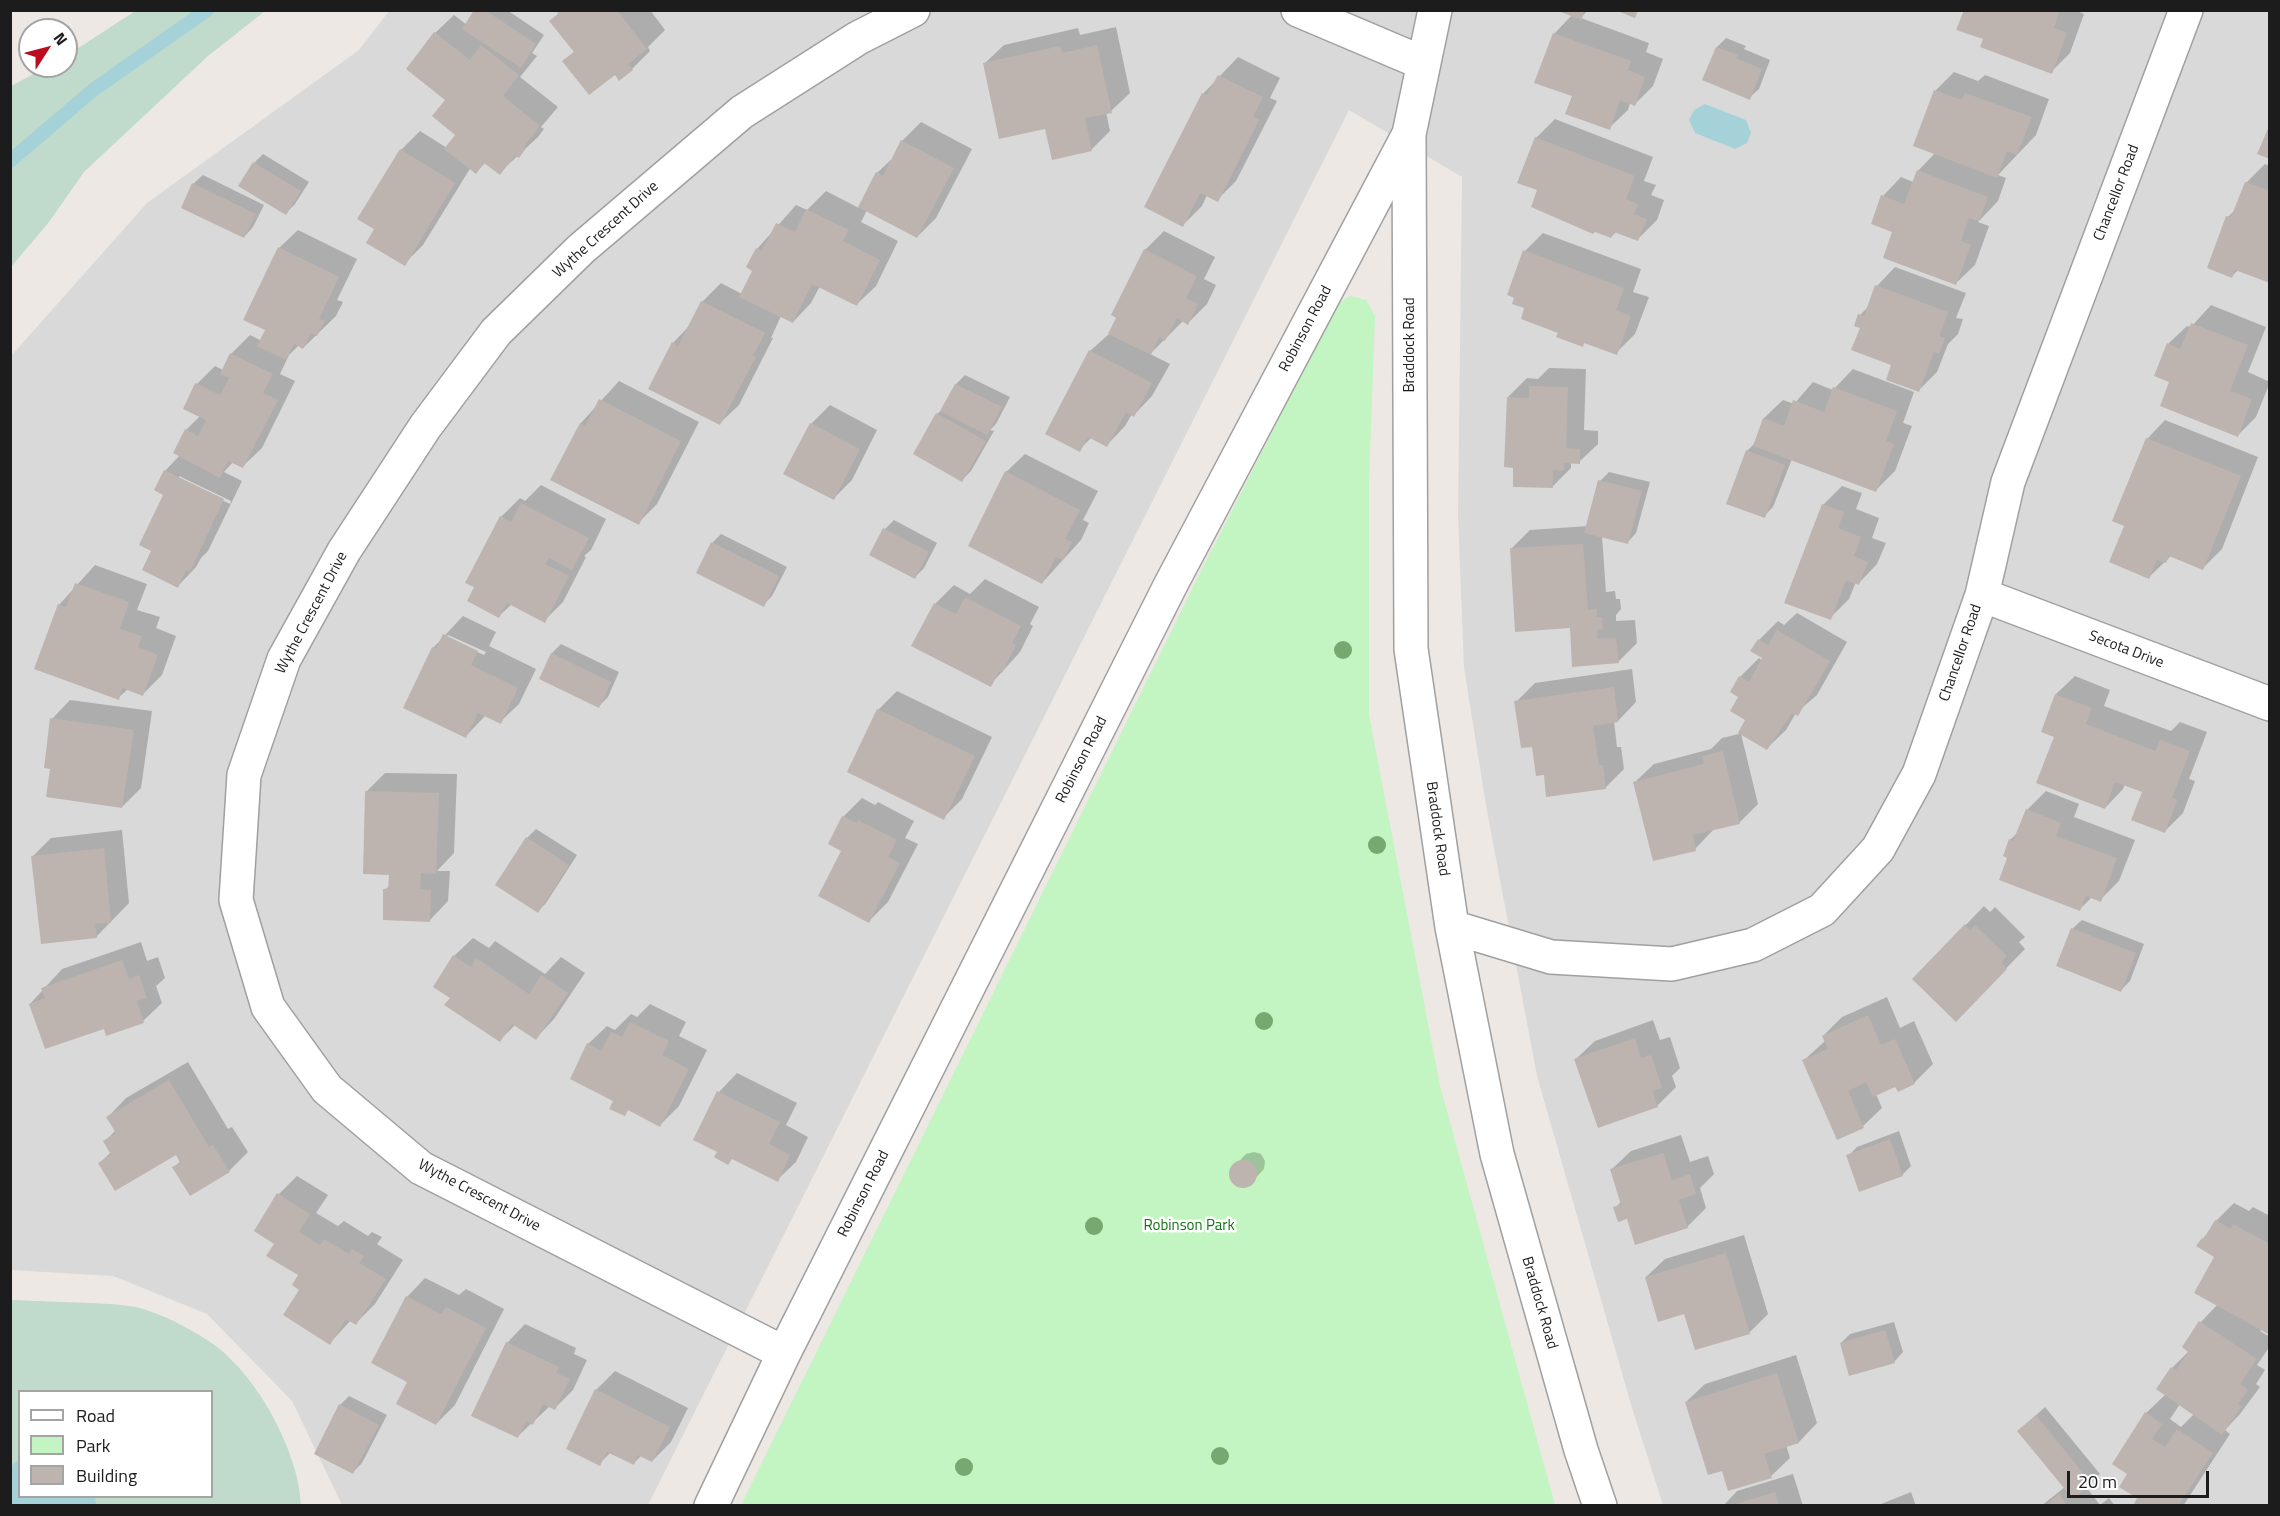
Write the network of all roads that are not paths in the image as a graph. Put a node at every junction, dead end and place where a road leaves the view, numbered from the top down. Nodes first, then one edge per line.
1 (913, 10) edge
2 (1298, 10) edge
3 (1435, 10) edge
4 (2186, 10) edge
5 (1424, 63) junction
6 (1409, 134) junction
7 (1982, 595) junction
8 (2270, 704) edge
9 (1452, 927) junction
10 (784, 1353) junction
11 (711, 1506) edge
12 (1600, 1506) edge

1 - 10 street, Wythe Crescent Drive
2 - 5 street
3 - 5 street, Robinson Road
4 - 7 street, Chancellor Road
5 - 6 street, Robinson Road
6 - 9 street, Braddock Road
6 - 10 street, Robinson Road
7 - 8 street, Secota Drive
7 - 9 street, Chancellor Road
9 - 12 street, Braddock Road
10 - 11 street, Robinson Road

